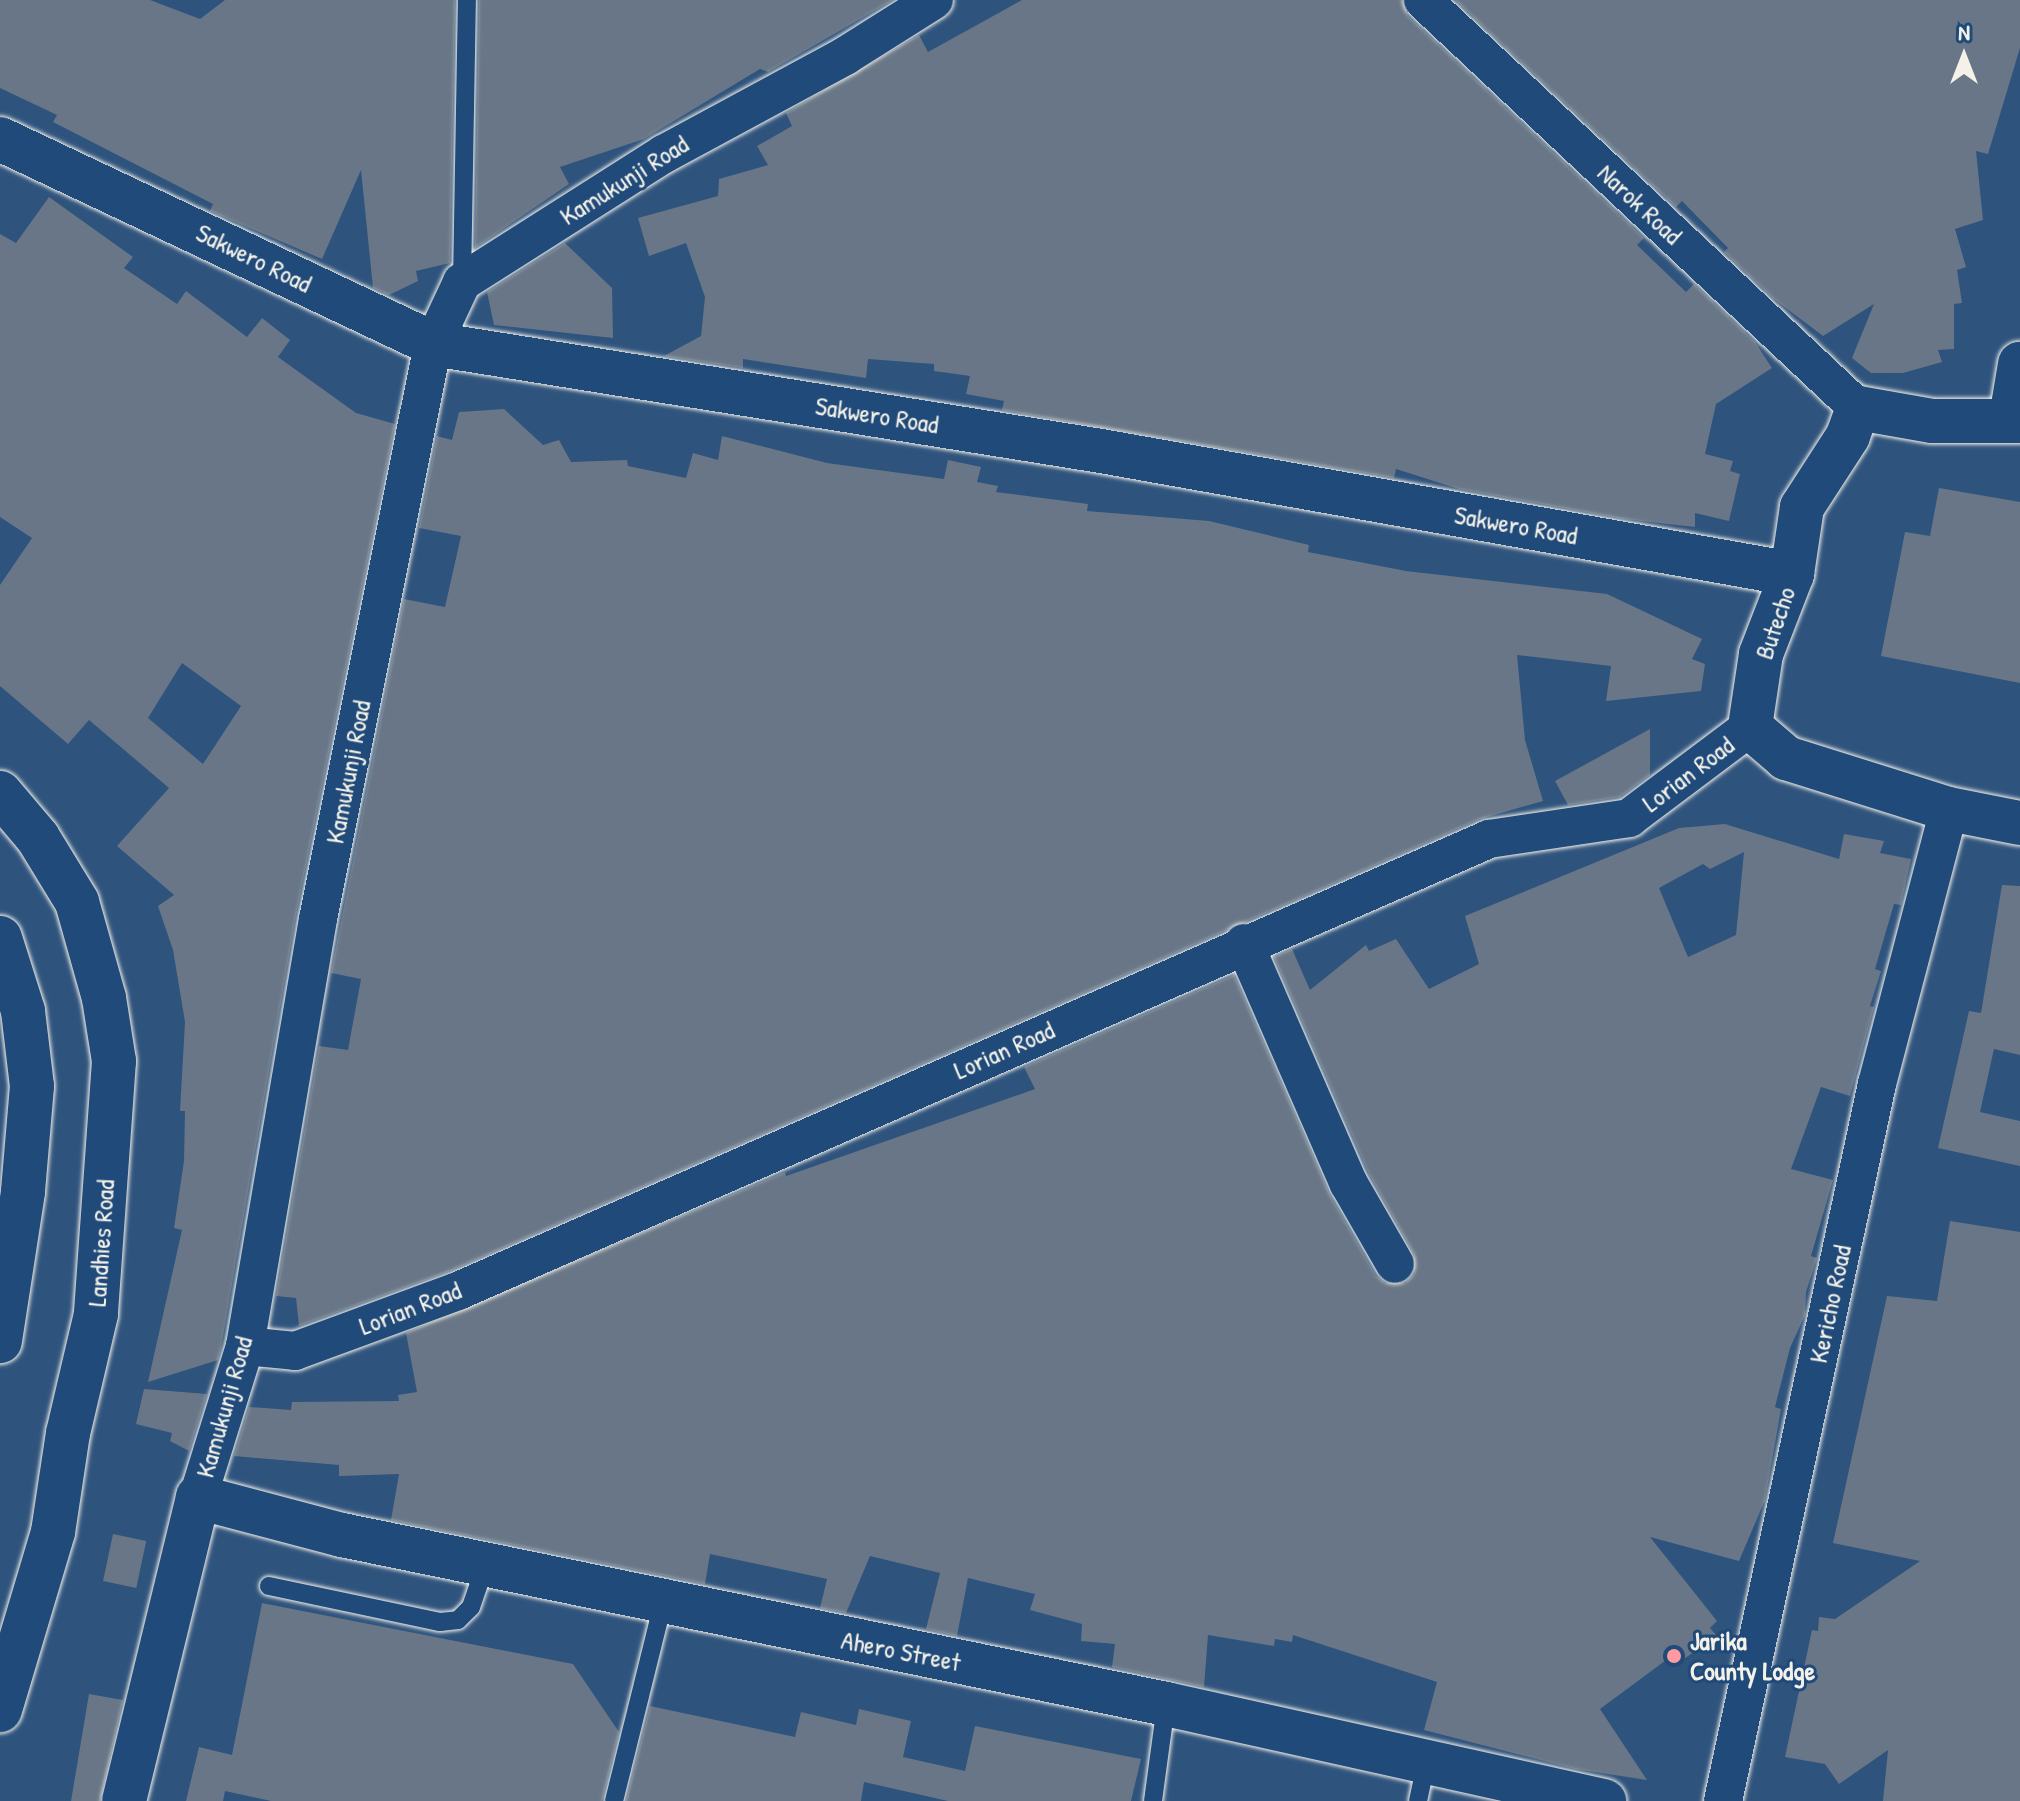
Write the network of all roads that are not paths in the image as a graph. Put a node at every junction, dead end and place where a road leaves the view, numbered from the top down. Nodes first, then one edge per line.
1 (467, 0) edge
2 (934, 0) edge
3 (1423, 0) edge
4 (0, 139) edge
5 (462, 282) junction
6 (433, 344) junction
7 (2020, 364) edge
8 (1858, 408) junction
9 (2015, 419) edge
10 (1792, 574) junction
11 (1750, 727) junction
12 (0, 793) edge
13 (1949, 809) junction
14 (2020, 823) edge
15 (0, 938) edge
16 (1244, 943) junction
17 (1395, 1264) dead end
18 (0, 1341) edge
19 (245, 1346) junction
20 (198, 1497) junction
21 (485, 1566) junction
22 (269, 1586) dead end
23 (663, 1603) junction
24 (1166, 1704) junction
25 (0, 1710) edge
26 (1426, 1759) junction
27 (124, 1801) edge
28 (614, 1801) edge
29 (1153, 1801) edge
30 (1418, 1801) edge
31 (1604, 1801) edge
32 (1723, 1801) edge

1 - 5 lane
2 - 5 street, Kamukunji Road
3 - 8 street, Narok Road
4 - 6 street, Sakwero Road
5 - 6 street, Kamukunji Road
6 - 10 street, Sakwero Road
6 - 19 street, Kamukunji Road
7 - 9 street
8 - 9 street
8 - 10 street, Butecho
10 - 11 street, Butecho
11 - 13 street
11 - 16 street, Lorian Road
12 - 25 street, Landhies Road
13 - 14 street
13 - 32 street, Kericho Road
15 - 18 street
16 - 17 street
16 - 19 street, Lorian Road
19 - 20 street, Kamukunji Road
20 - 21 street, Ahero Street
20 - 27 street, Kamukunji Road
21 - 22 lane
21 - 23 street, Ahero Street
23 - 24 street, Ahero Street
23 - 28 lane
24 - 26 street, Ahero Street
24 - 29 lane
26 - 30 lane
26 - 31 street, Ahero Street

